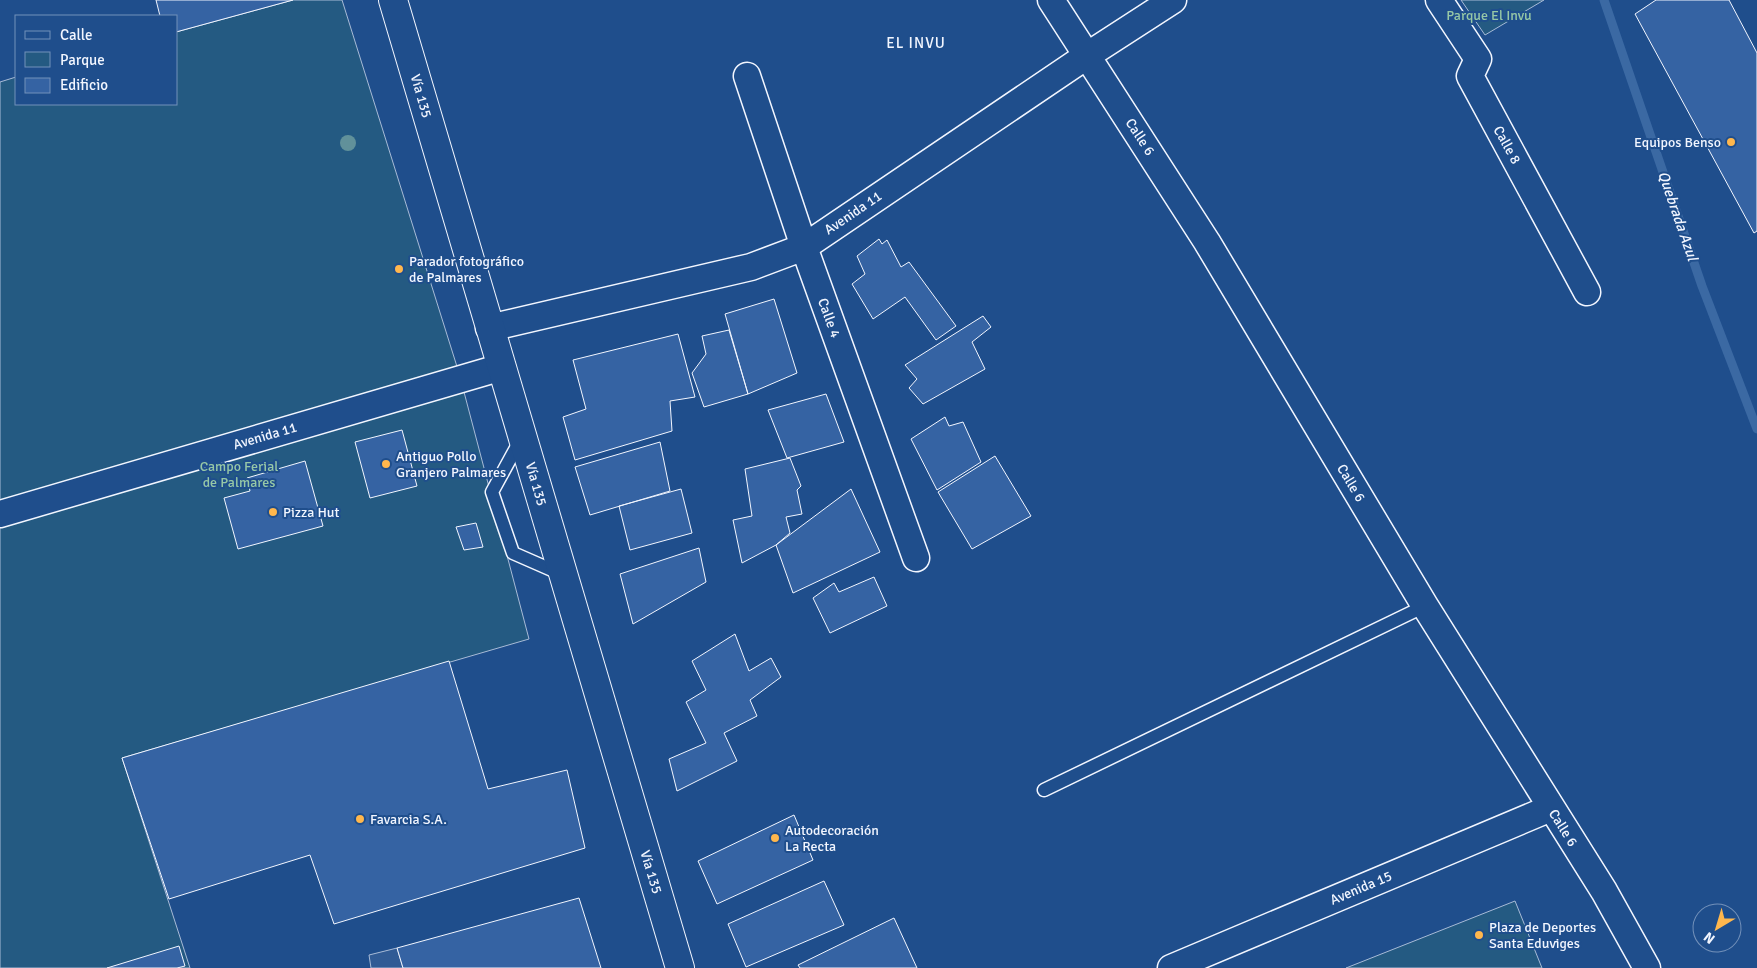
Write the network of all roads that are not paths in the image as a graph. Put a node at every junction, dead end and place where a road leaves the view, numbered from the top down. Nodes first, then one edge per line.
1 (393, 0) edge
2 (1051, 0) edge
3 (1173, 0) edge
4 (1439, 0) edge
5 (1088, 55) junction
6 (747, 76) dead end
7 (804, 246) junction
8 (1588, 292) dead end
9 (489, 328) junction
10 (502, 367) junction
11 (522, 437) junction
12 (0, 514) edge
13 (916, 558) dead end
14 (562, 574) junction
15 (1425, 606) junction
16 (1044, 790) dead end
17 (1551, 808) junction
18 (680, 968) edge
19 (1171, 968) edge
20 (1647, 968) edge

1 - 9 main road, Vía 135
2 - 5 street, Calle 6
3 - 5 street, Avenida 11
4 - 8 street, Calle 8
5 - 7 street, Avenida 11
5 - 15 street, Calle 6
6 - 7 street, Calle 4
7 - 9 street, Avenida 11
7 - 13 street, Calle 4
9 - 10 main road, Vía 135
10 - 11 main road, Vía 135
10 - 12 street, Avenida 11
11 - 14 main road, Vía 135
11 - 14 lane
14 - 18 main road, Vía 135
15 - 16 lane
15 - 17 street, Calle 6
17 - 19 street, Avenida 15
17 - 20 street, Calle 6

